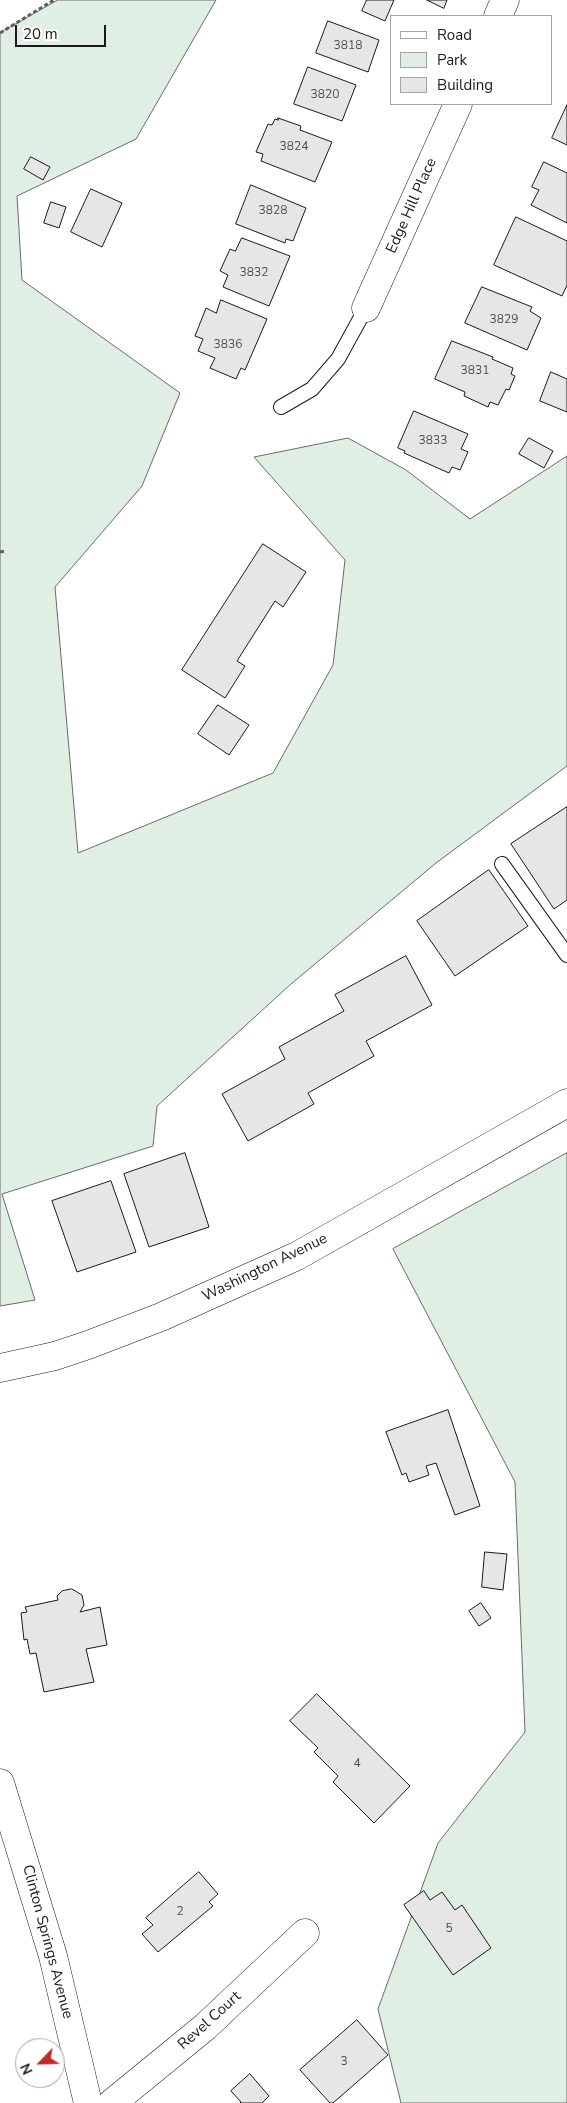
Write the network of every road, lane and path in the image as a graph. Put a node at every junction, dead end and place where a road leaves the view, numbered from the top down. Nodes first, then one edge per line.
1 (54, 0) edge
2 (505, 0) edge
3 (498, 15) edge
4 (0, 33) edge
5 (458, 105) edge
6 (366, 308) joint
7 (281, 407) dead end
8 (6, 551) dead end
9 (0, 552) edge
10 (502, 864) dead end
11 (567, 955) edge
12 (567, 1103) edge
13 (0, 1368) edge
14 (0, 1783) edge
15 (305, 1933) dead end
16 (88, 2103) edge
17 (112, 2103) edge

1 - 4 path
2 - 3 street
5 - 6 street, Edge Hill Place
6 - 7 lane
8 - 9 path
10 - 11 lane
12 - 13 street, Washington Avenue
14 - 16 street, Clinton Springs Avenue
15 - 17 street, Revel Court

